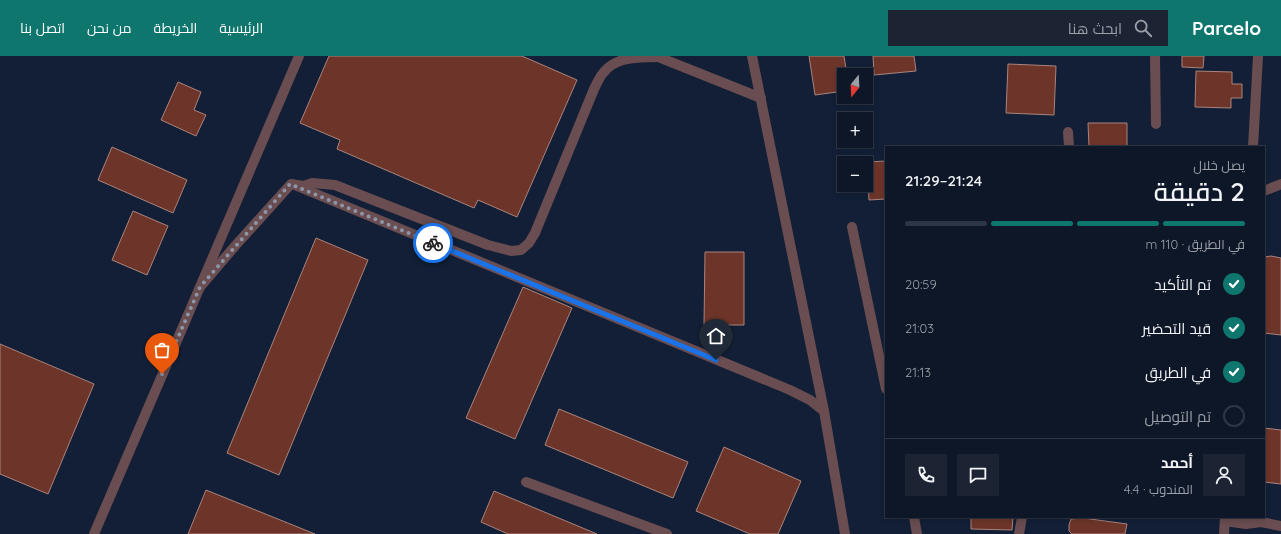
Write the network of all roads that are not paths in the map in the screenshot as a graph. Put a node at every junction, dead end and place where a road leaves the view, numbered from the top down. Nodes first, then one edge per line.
1 (299, 56) edge
2 (656, 56) edge
3 (752, 56) edge
4 (1155, 56) edge
5 (1258, 56) edge
6 (761, 98) junction
7 (1156, 124) dead end
8 (1068, 132) dead end
9 (1069, 146) edge
10 (1253, 146) edge
11 (290, 184) junction
12 (1281, 184) edge
13 (1265, 191) edge
14 (852, 227) dead end
15 (200, 287) junction
16 (885, 384) edge
17 (824, 411) junction
18 (526, 482) dead end
19 (914, 518) edge
20 (1022, 518) edge
21 (1225, 519) edge
22 (1281, 526) edge
23 (94, 534) edge
24 (667, 534) edge
25 (845, 534) edge
26 (917, 534) edge
27 (1019, 534) edge
28 (1224, 534) edge

1 - 15 street
2 - 6 street
2 - 11 street
3 - 6 street
4 - 7 street
5 - 10 street
6 - 17 street
8 - 9 street
11 - 15 street
11 - 17 street
12 - 13 street
14 - 16 street
15 - 23 street
17 - 25 street
18 - 24 street
19 - 26 street
20 - 27 street
21 - 22 street
21 - 28 street

